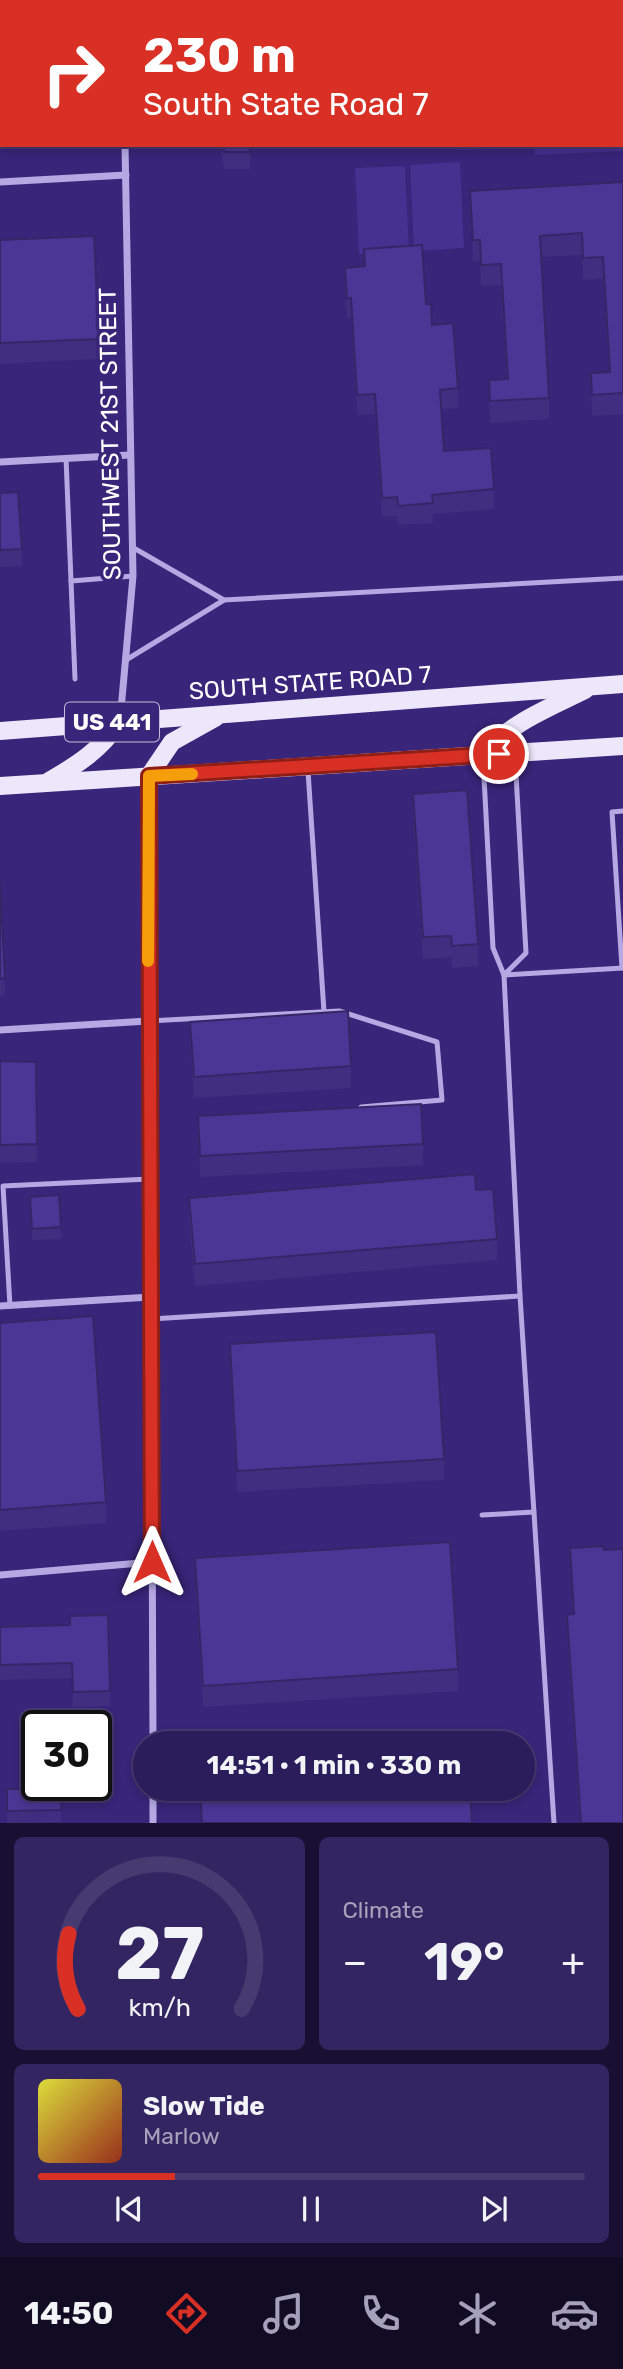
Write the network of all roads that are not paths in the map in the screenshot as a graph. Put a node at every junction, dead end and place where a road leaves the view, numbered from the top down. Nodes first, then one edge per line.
1 (125, 147) edge
2 (126, 175) junction
3 (0, 182) edge
4 (130, 455) junction
5 (66, 458) junction
6 (0, 462) edge
7 (132, 547) junction
8 (133, 576) junction
9 (623, 578) edge
10 (71, 581) junction
11 (224, 600) junction
12 (125, 660) junction
13 (75, 679) dead end
14 (623, 684) edge
15 (591, 687) junction
16 (225, 714) junction
17 (120, 722) junction
18 (0, 731) edge
19 (623, 746) edge
20 (515, 752) junction
21 (483, 755) junction
22 (307, 768) junction
23 (149, 776) junction
24 (46, 783) junction
25 (0, 786) edge
26 (623, 811) edge
27 (622, 968) edge
28 (504, 975) junction
29 (324, 1012) junction
30 (148, 1021) junction
31 (0, 1030) edge
32 (359, 1107) edge
33 (149, 1180) junction
34 (520, 1296) junction
35 (151, 1297) junction
36 (0, 1306) edge
37 (10, 1306) junction
38 (151, 1319) junction
39 (534, 1513) junction
40 (482, 1515) dead end
41 (152, 1562) junction
42 (0, 1575) edge
43 (153, 1731) edge
44 (153, 1801) edge
45 (153, 1823) edge
46 (554, 1823) edge

1 - 2 street, SOUTHWEST 21ST STREET
2 - 3 street
2 - 4 street, SOUTHWEST 21ST STREET
4 - 5 street
4 - 7 street, SOUTHWEST 21ST STREET
5 - 6 street
5 - 10 lane
7 - 8 street, SOUTHWEST 21ST STREET
7 - 11 lane
8 - 10 lane
8 - 12 street, SOUTHWEST 21ST STREET
9 - 11 lane
10 - 13 lane
11 - 12 lane
12 - 17 street, SOUTHWEST 21ST STREET
14 - 15 main road, SOUTH STATE ROAD 7 / US 441
15 - 16 main road, SOUTH STATE ROAD 7 / US 441
15 - 21 main road
16 - 17 main road, SOUTH STATE ROAD 7 / US 441
16 - 23 main road
17 - 18 main road, SOUTH STATE ROAD 7 / US 441
17 - 24 main road
19 - 20 main road, US 441
20 - 21 main road, US 441
20 - 28 lane
21 - 22 main road, US 441
21 - 28 lane
22 - 23 main road, US 441
22 - 29 lane
23 - 24 main road, US 441
23 - 30 street
24 - 25 main road, US 441
26 - 27 lane
27 - 28 lane
28 - 34 lane
29 - 30 lane
29 - 32 lane
30 - 31 street
30 - 33 street
33 - 35 street
33 - 37 lane
34 - 38 lane
34 - 39 lane
35 - 37 street
35 - 38 street
36 - 37 street
38 - 41 street
39 - 40 lane
39 - 46 lane
41 - 42 street
41 - 43 street
44 - 45 street

